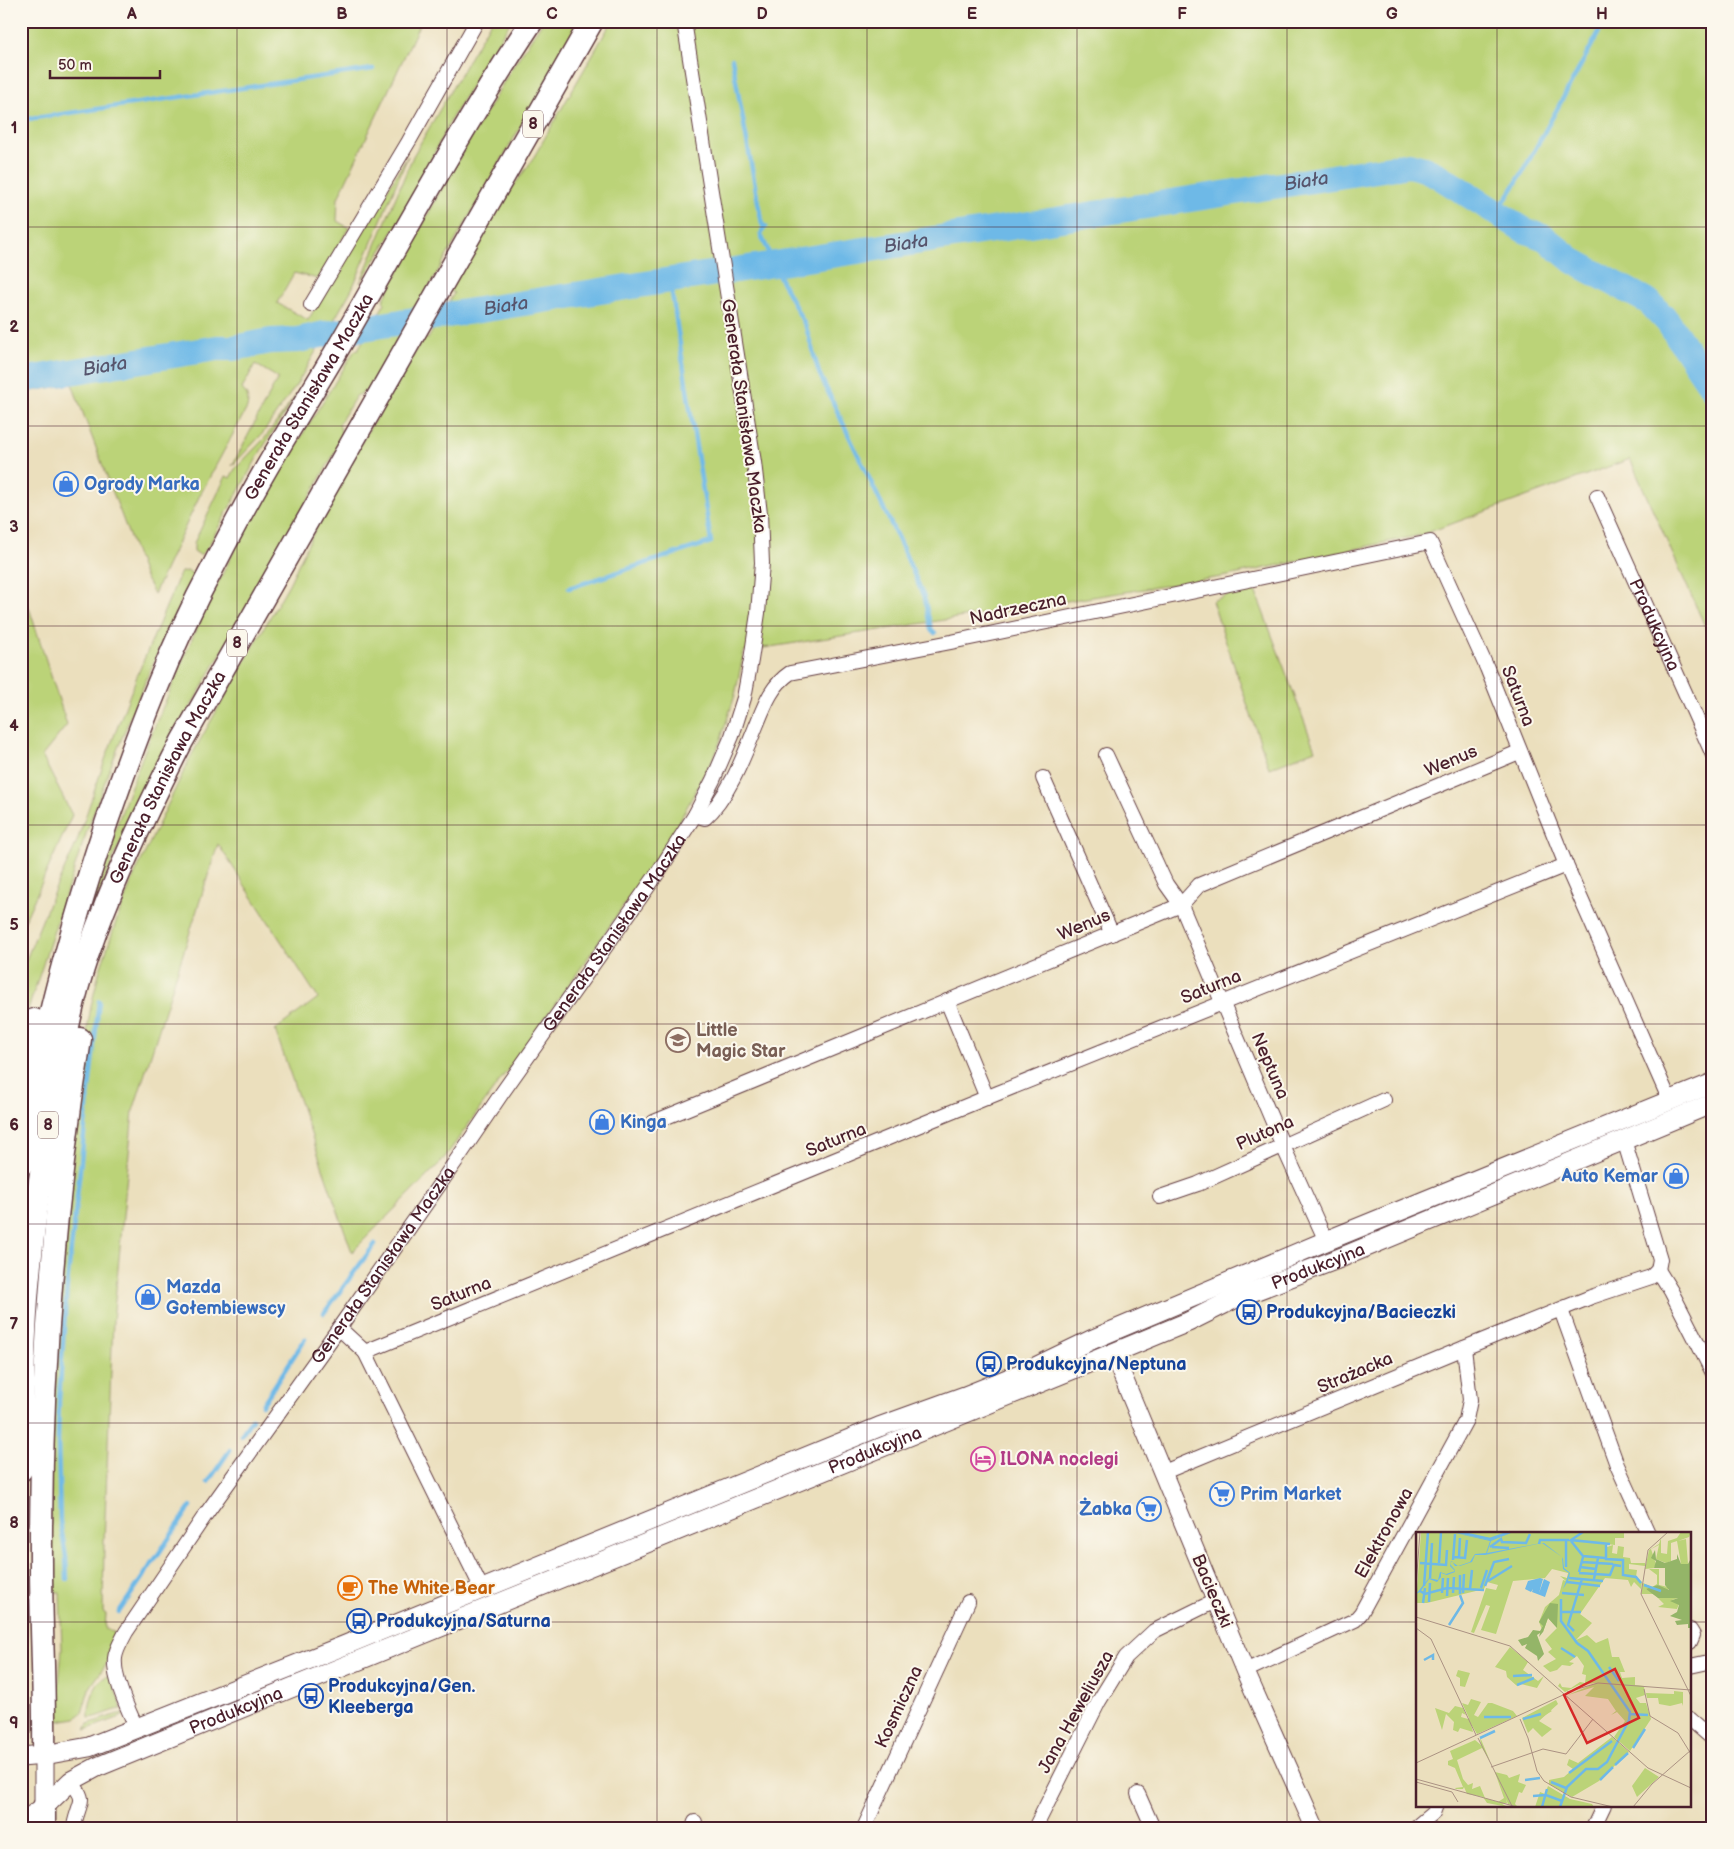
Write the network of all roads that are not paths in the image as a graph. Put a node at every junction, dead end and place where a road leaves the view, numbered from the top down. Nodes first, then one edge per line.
1 (477, 21) edge
2 (532, 21) edge
3 (592, 21) edge
4 (684, 21) edge
5 (311, 305) dead end
6 (1598, 496) dead end
7 (1430, 542) joint
8 (1520, 752) junction
9 (1106, 755) dead end
10 (1713, 755) edge
11 (1043, 778) dead end
12 (153, 797) junction
13 (695, 815) junction
14 (96, 856) junction
15 (1566, 865) junction
16 (1181, 905) junction
17 (1112, 934) junction
18 (947, 1001) junction
19 (1223, 1002) junction
20 (21, 1070) edge
21 (1713, 1083) edge
22 (986, 1098) junction
23 (1384, 1100) dead end
24 (1670, 1101) junction
25 (1713, 1103) edge
26 (654, 1122) dead end
27 (1624, 1140) junction
28 (1283, 1146) junction
29 (21, 1165) edge
30 (1160, 1197) dead end
31 (1326, 1241) junction
32 (1335, 1260) junction
33 (1658, 1270) junction
34 (1561, 1310) junction
35 (339, 1328) junction
36 (1105, 1334) junction
37 (1464, 1348) junction
38 (365, 1352) junction
39 (1113, 1353) junction
40 (1713, 1373) edge
41 (21, 1470) edge
42 (1164, 1472) junction
43 (1648, 1532) edge
44 (482, 1589) junction
45 (1217, 1600) junction
46 (968, 1602) dead end
47 (343, 1646) junction
48 (1713, 1661) edge
49 (350, 1664) junction
50 (1692, 1666) edge
51 (1245, 1670) junction
52 (1692, 1721) edge
53 (136, 1727) junction
54 (1713, 1739) edge
55 (44, 1755) junction
56 (21, 1756) edge
57 (71, 1781) junction
58 (1138, 1794) dead end
59 (1436, 1806) edge
60 (1604, 1806) edge
61 (44, 1817) edge
62 (21, 1823) edge
63 (74, 1828) edge
64 (864, 1828) edge
65 (1035, 1828) edge
66 (1153, 1828) edge
67 (1314, 1828) edge
68 (1414, 1828) edge
69 (1593, 1828) edge

1 - 5 street
2 - 14 highway, Generała Stanisława Maczka / 8
3 - 12 highway, Generała Stanisława Maczka / 8
4 - 13 street, Generała Stanisława Maczka
6 - 10 street, Produkcyjna
7 - 8 street, Saturna
7 - 13 street, Nadrzeczna
8 - 15 street, Saturna
8 - 16 street, Wenus
9 - 16 street, Neptuna
11 - 17 street
12 - 41 highway, Generała Stanisława Maczka / 8
12 - 55 highway
13 - 35 street, Generała Stanisława Maczka
14 - 20 highway
14 - 29 highway, Generała Stanisława Maczka / 8
15 - 19 street, Saturna
15 - 24 street, Saturna
16 - 17 street, Wenus
16 - 19 street, Neptuna
17 - 18 street, Wenus
18 - 22 street
18 - 26 street, Wenus
19 - 22 street, Saturna
19 - 28 street, Neptuna
21 - 24 main road, Produkcyjna
22 - 38 street, Saturna
23 - 28 street, Plutona
24 - 31 main road, Produkcyjna
25 - 27 main road, Produkcyjna
27 - 32 main road, Produkcyjna
27 - 33 street
28 - 30 street, Plutona
28 - 31 street, Neptuna
31 - 32 main road
31 - 36 main road, Produkcyjna
32 - 39 main road, Produkcyjna
33 - 34 street, Strażacka
33 - 40 street
34 - 37 street, Strażacka
34 - 43 street
35 - 38 street
35 - 53 street, Generała Stanisława Maczka
36 - 39 main road
36 - 44 main road, Produkcyjna
37 - 42 street, Strażacka
37 - 51 street, Elektronowa
38 - 44 street
39 - 42 street, Bacieczki
39 - 49 main road, Produkcyjna
42 - 45 street, Bacieczki
44 - 47 main road, Produkcyjna
45 - 51 street, Bacieczki
45 - 65 street, Jana Heweliusza
46 - 64 street, Kosmiczna
47 - 49 main road
47 - 53 main road, Produkcyjna
48 - 50 street
49 - 57 main road, Produkcyjna
51 - 67 street, Bacieczki
52 - 54 street
53 - 55 main road, Produkcyjna
55 - 56 main road, Produkcyjna
55 - 61 main road
57 - 61 main road, Produkcyjna
57 - 63 street
58 - 66 street
59 - 68 street
60 - 69 street
61 - 62 main road, Produkcyjna

